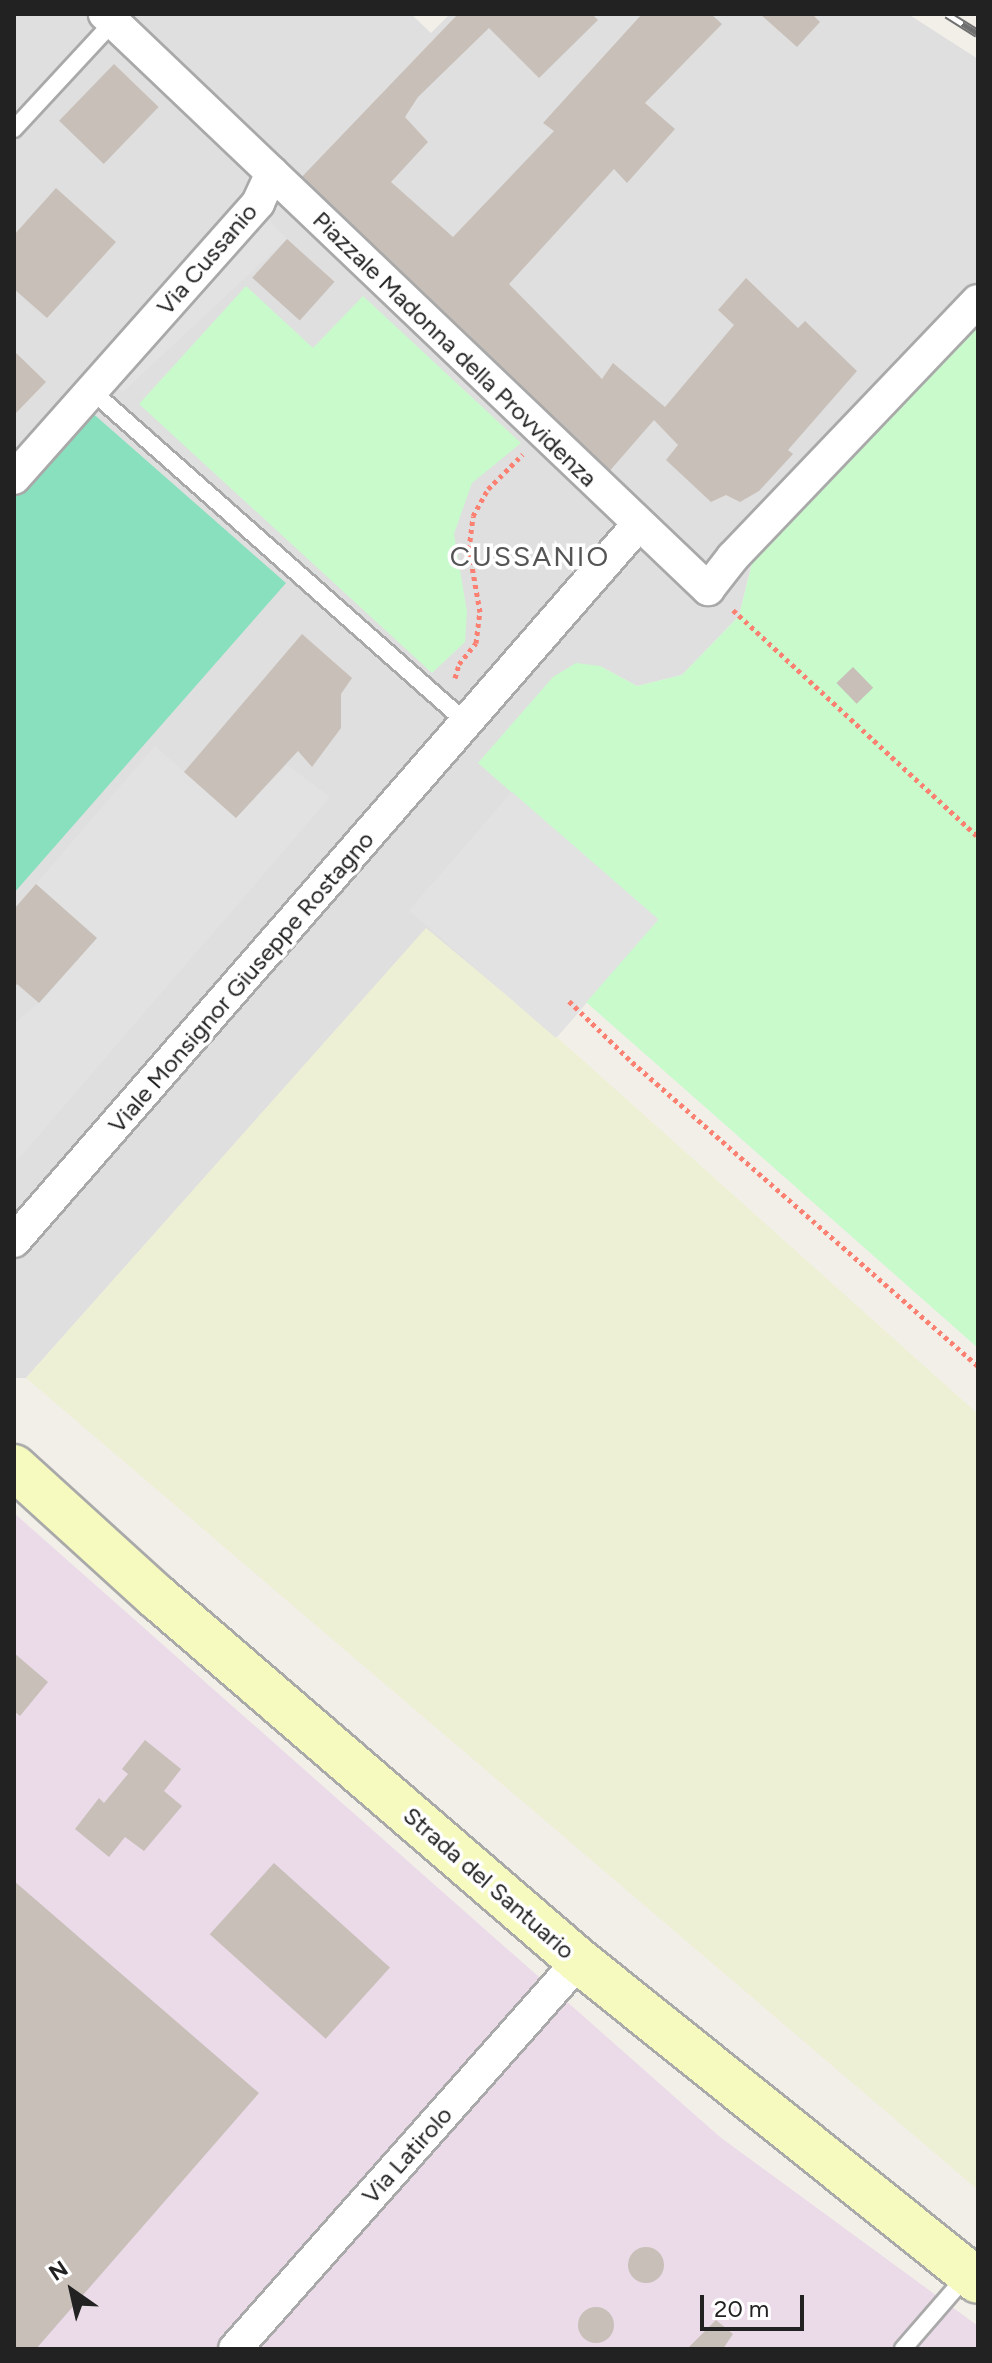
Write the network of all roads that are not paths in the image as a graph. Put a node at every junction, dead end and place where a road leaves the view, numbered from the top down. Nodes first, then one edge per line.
1 (109, 18) edge
2 (14, 129) edge
3 (272, 173) junction
4 (978, 301) edge
5 (92, 391) junction
6 (14, 478) edge
7 (638, 525) junction
8 (474, 716) junction
9 (14, 1241) edge
10 (14, 1467) edge
11 (579, 1961) junction
12 (973, 2278) edge
13 (235, 2349) edge
14 (903, 2349) edge

1 - 2 lane
1 - 3 street
3 - 5 street, Via Cussanio
3 - 7 street, Piazzale Madonna della Provvidenza
4 - 7 street, Piazzale Madonna della Provvidenza
5 - 6 street, Via Cussanio
5 - 8 lane
7 - 8 street
8 - 9 street, Viale Monsignor Giuseppe Rostagno
10 - 11 street, Strada del Santuario
11 - 12 street, Strada del Santuario
11 - 13 street, Via Latirolo
12 - 14 lane

